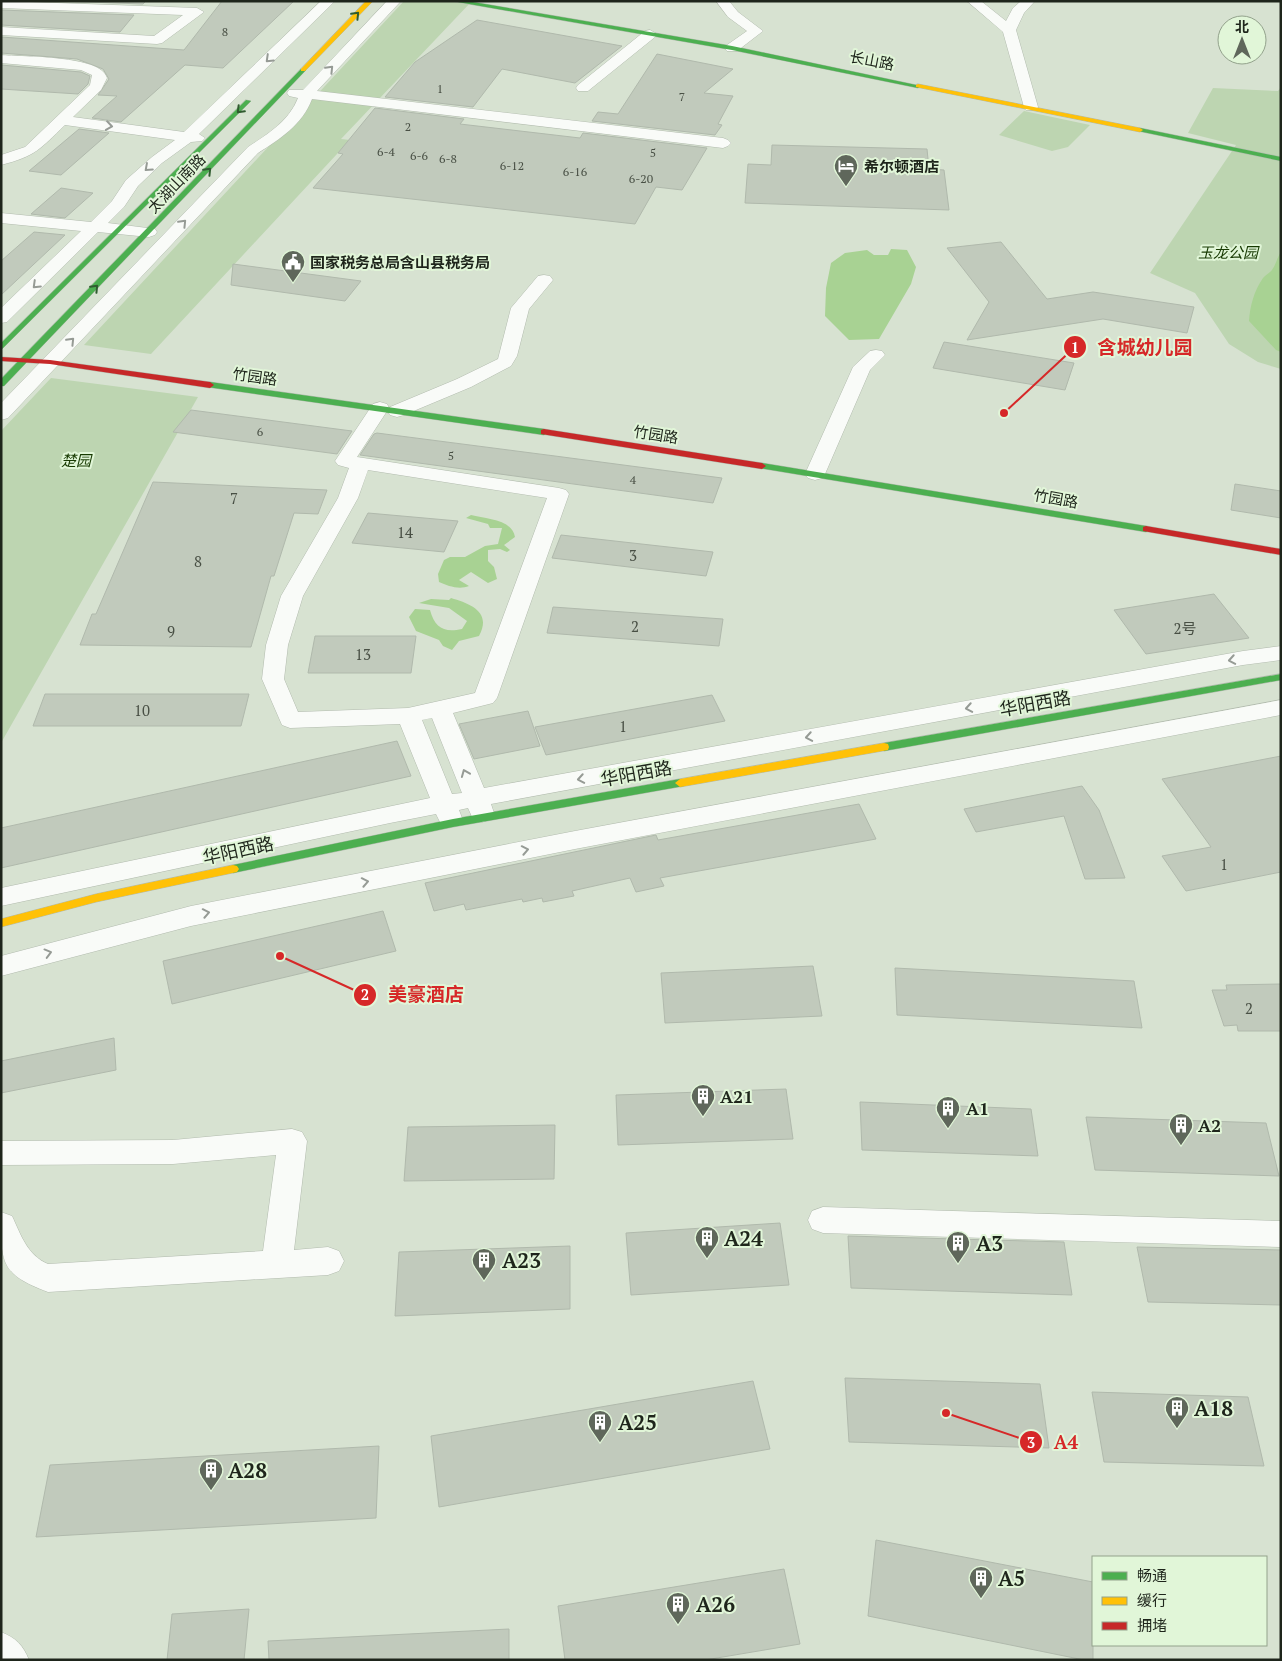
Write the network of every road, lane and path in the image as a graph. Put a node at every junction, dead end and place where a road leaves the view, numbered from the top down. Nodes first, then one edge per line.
1 (329, 1) edge
2 (370, 1) edge
3 (395, 1) edge
4 (455, 1) edge
5 (722, 1) edge
6 (974, 1) edge
7 (1029, 1) edge
8 (1, 4) edge
9 (52, 4) edge
10 (1009, 30) junction
11 (1, 31) edge
12 (650, 34) junction
13 (732, 48) junction
14 (1, 60) edge
15 (583, 88) dead end
16 (282, 92) junction
17 (254, 95) dead end
18 (306, 95) junction
19 (1030, 108) junction
20 (67, 114) junction
21 (194, 131) junction
22 (215, 134) junction
23 (723, 143) dead end
24 (1281, 159) edge
25 (1, 160) edge
26 (1, 218) edge
27 (95, 227) junction
28 (120, 230) junction
29 (149, 232) junction
30 (544, 280) dead end
31 (1, 318) edge
32 (1, 348) edge
33 (876, 355) dead end
34 (1, 358) edge
35 (24, 360) junction
36 (50, 362) junction
37 (1, 384) edge
38 (388, 410) junction
39 (1, 414) edge
40 (360, 464) junction
41 (815, 474) junction
42 (1281, 552) edge
43 (1281, 653) edge
44 (1281, 677) edge
45 (1281, 707) edge
46 (440, 709) junction
47 (408, 716) junction
48 (480, 808) junction
49 (448, 814) junction
50 (1, 897) edge
51 (1, 923) edge
52 (1, 966) edge
53 (1, 1154) edge
54 (823, 1220) dead end
55 (1, 1225) edge
56 (1281, 1234) edge
57 (328, 1261) dead end
58 (277, 1264) junction
59 (1, 1650) edge
60 (11, 1660) edge

1 -> 21 street
16 -> 2 main road, 太湖山南路
18 -> 3 street
4 - 12 main road, 长山路
5 - 13 street
6 - 10 street
7 - 10 street
8 - 9 street
9 - 11 street
10 - 19 street
12 - 13 main road, 长山路
12 - 15 street
13 - 19 main road, 长山路
14 - 20 street
16 - 18 street
29 -> 16 main road, 太湖山南路
17 -> 22 main road, 太湖山南路
18 - 23 street
36 -> 18 street
19 - 24 main road, 长山路
20 - 21 street
20 - 25 street
21 - 22 street
21 -> 27 street
22 - 28 main road, 太湖山南路
26 - 27 street
27 - 28 street
27 -> 31 street
28 - 29 street
28 - 32 main road, 太湖山南路
35 -> 29 main road, 太湖山南路
30 - 38 street
33 - 41 street
34 - 35 main road, 竹园路
35 - 36 main road, 竹园路
35 - 37 main road, 太湖山南路
36 - 38 main road, 竹园路
36 - 39 street
38 - 40 street
38 - 41 main road, 竹园路
40 - 46 street
40 - 47 street
41 - 42 main road, 竹园路
43 -> 48 street
44 - 48 main road, 华阳西路
52 -> 45 street
46 - 47 street
48 -> 46 street
47 - 49 street
48 - 49 street
49 - 50 street
49 - 51 main road, 华阳西路
53 - 58 street
54 - 56 street
55 - 58 street
57 - 58 street
59 - 60 street

